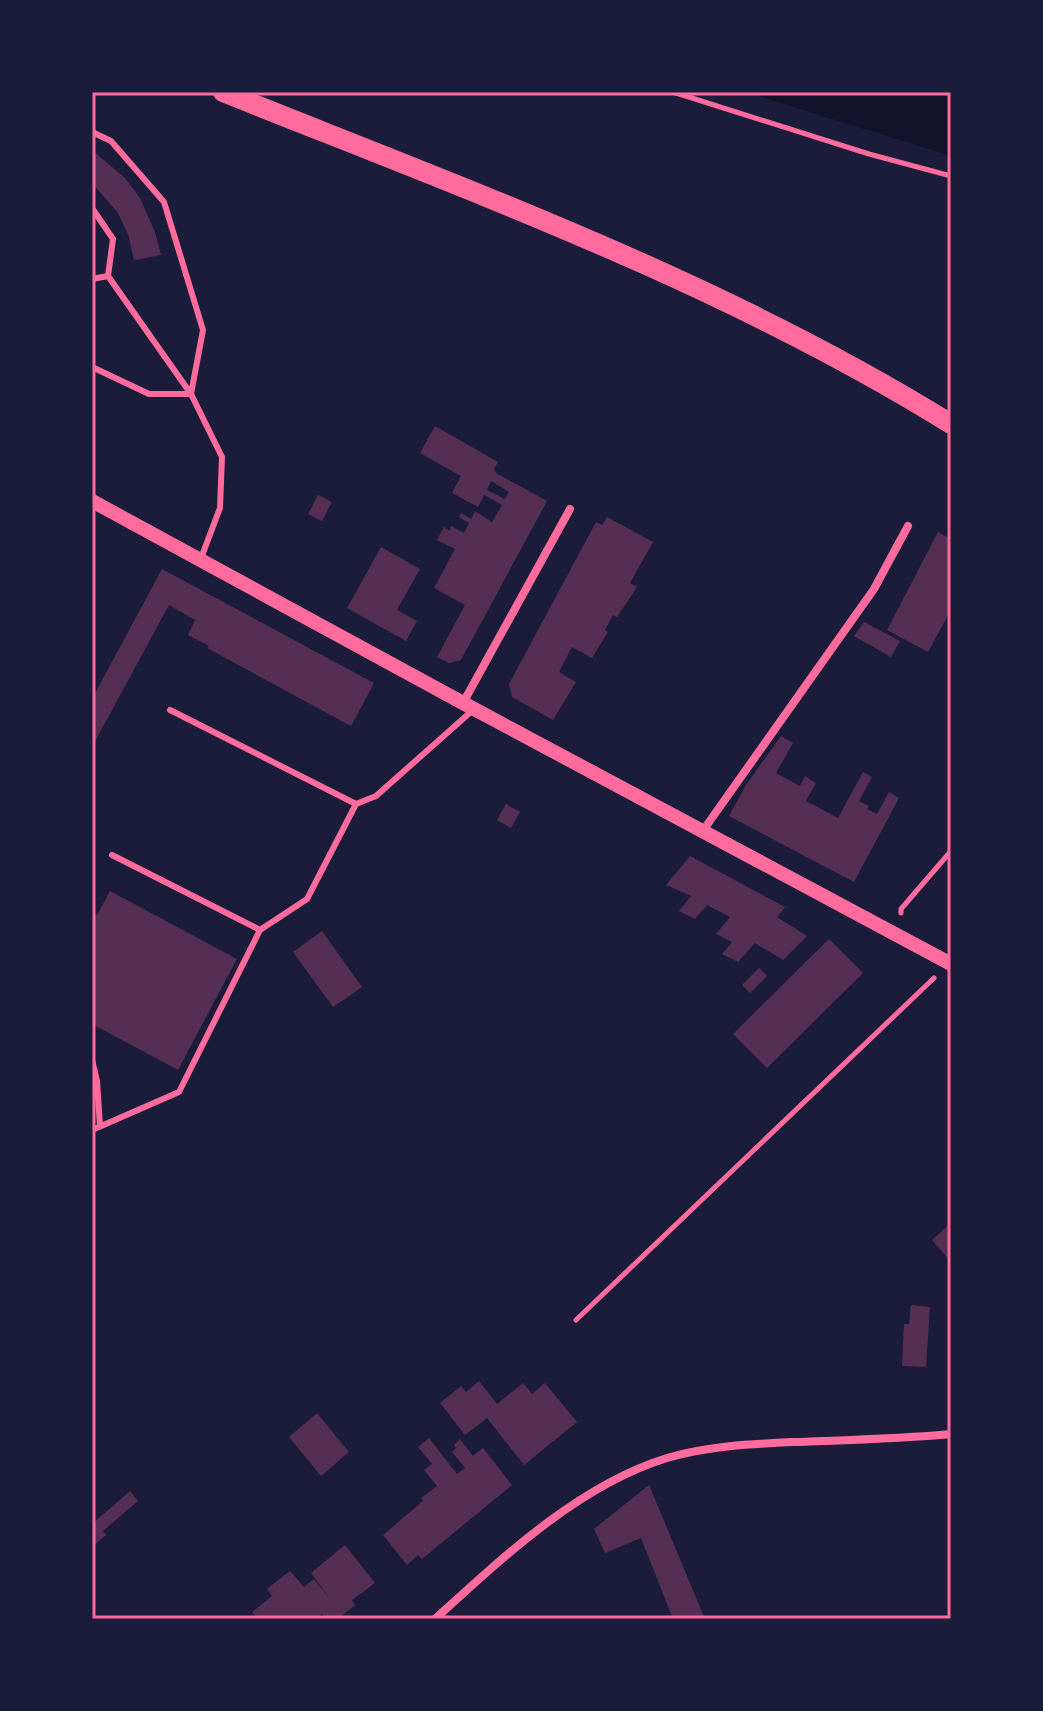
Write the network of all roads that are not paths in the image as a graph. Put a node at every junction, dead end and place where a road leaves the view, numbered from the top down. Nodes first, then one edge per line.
1 (223, 92) edge
2 (92, 132) edge
3 (92, 208) edge
4 (108, 276) junction
5 (92, 279) edge
6 (92, 367) edge
7 (191, 394) junction
8 (951, 424) edge
9 (92, 501) edge
10 (570, 509) dead end
11 (908, 526) dead end
12 (200, 561) junction
13 (469, 706) junction
14 (170, 710) dead end
15 (356, 804) junction
16 (702, 832) junction
17 (112, 855) dead end
18 (260, 930) junction
19 (950, 964) edge
20 (92, 1060) edge
21 (100, 1126) junction
22 (92, 1130) edge
23 (951, 1434) edge
24 (435, 1619) edge

1 - 8 highway
2 - 7 lane
3 - 4 lane
4 - 5 lane
4 - 7 lane
6 - 7 lane
7 - 12 lane
9 - 12 street
10 - 13 street
11 - 16 street
12 - 13 street
13 - 15 lane
13 - 16 street
14 - 15 lane
15 - 18 lane
16 - 19 street
17 - 18 lane
18 - 21 lane
20 - 21 lane
21 - 22 lane
23 - 24 street

